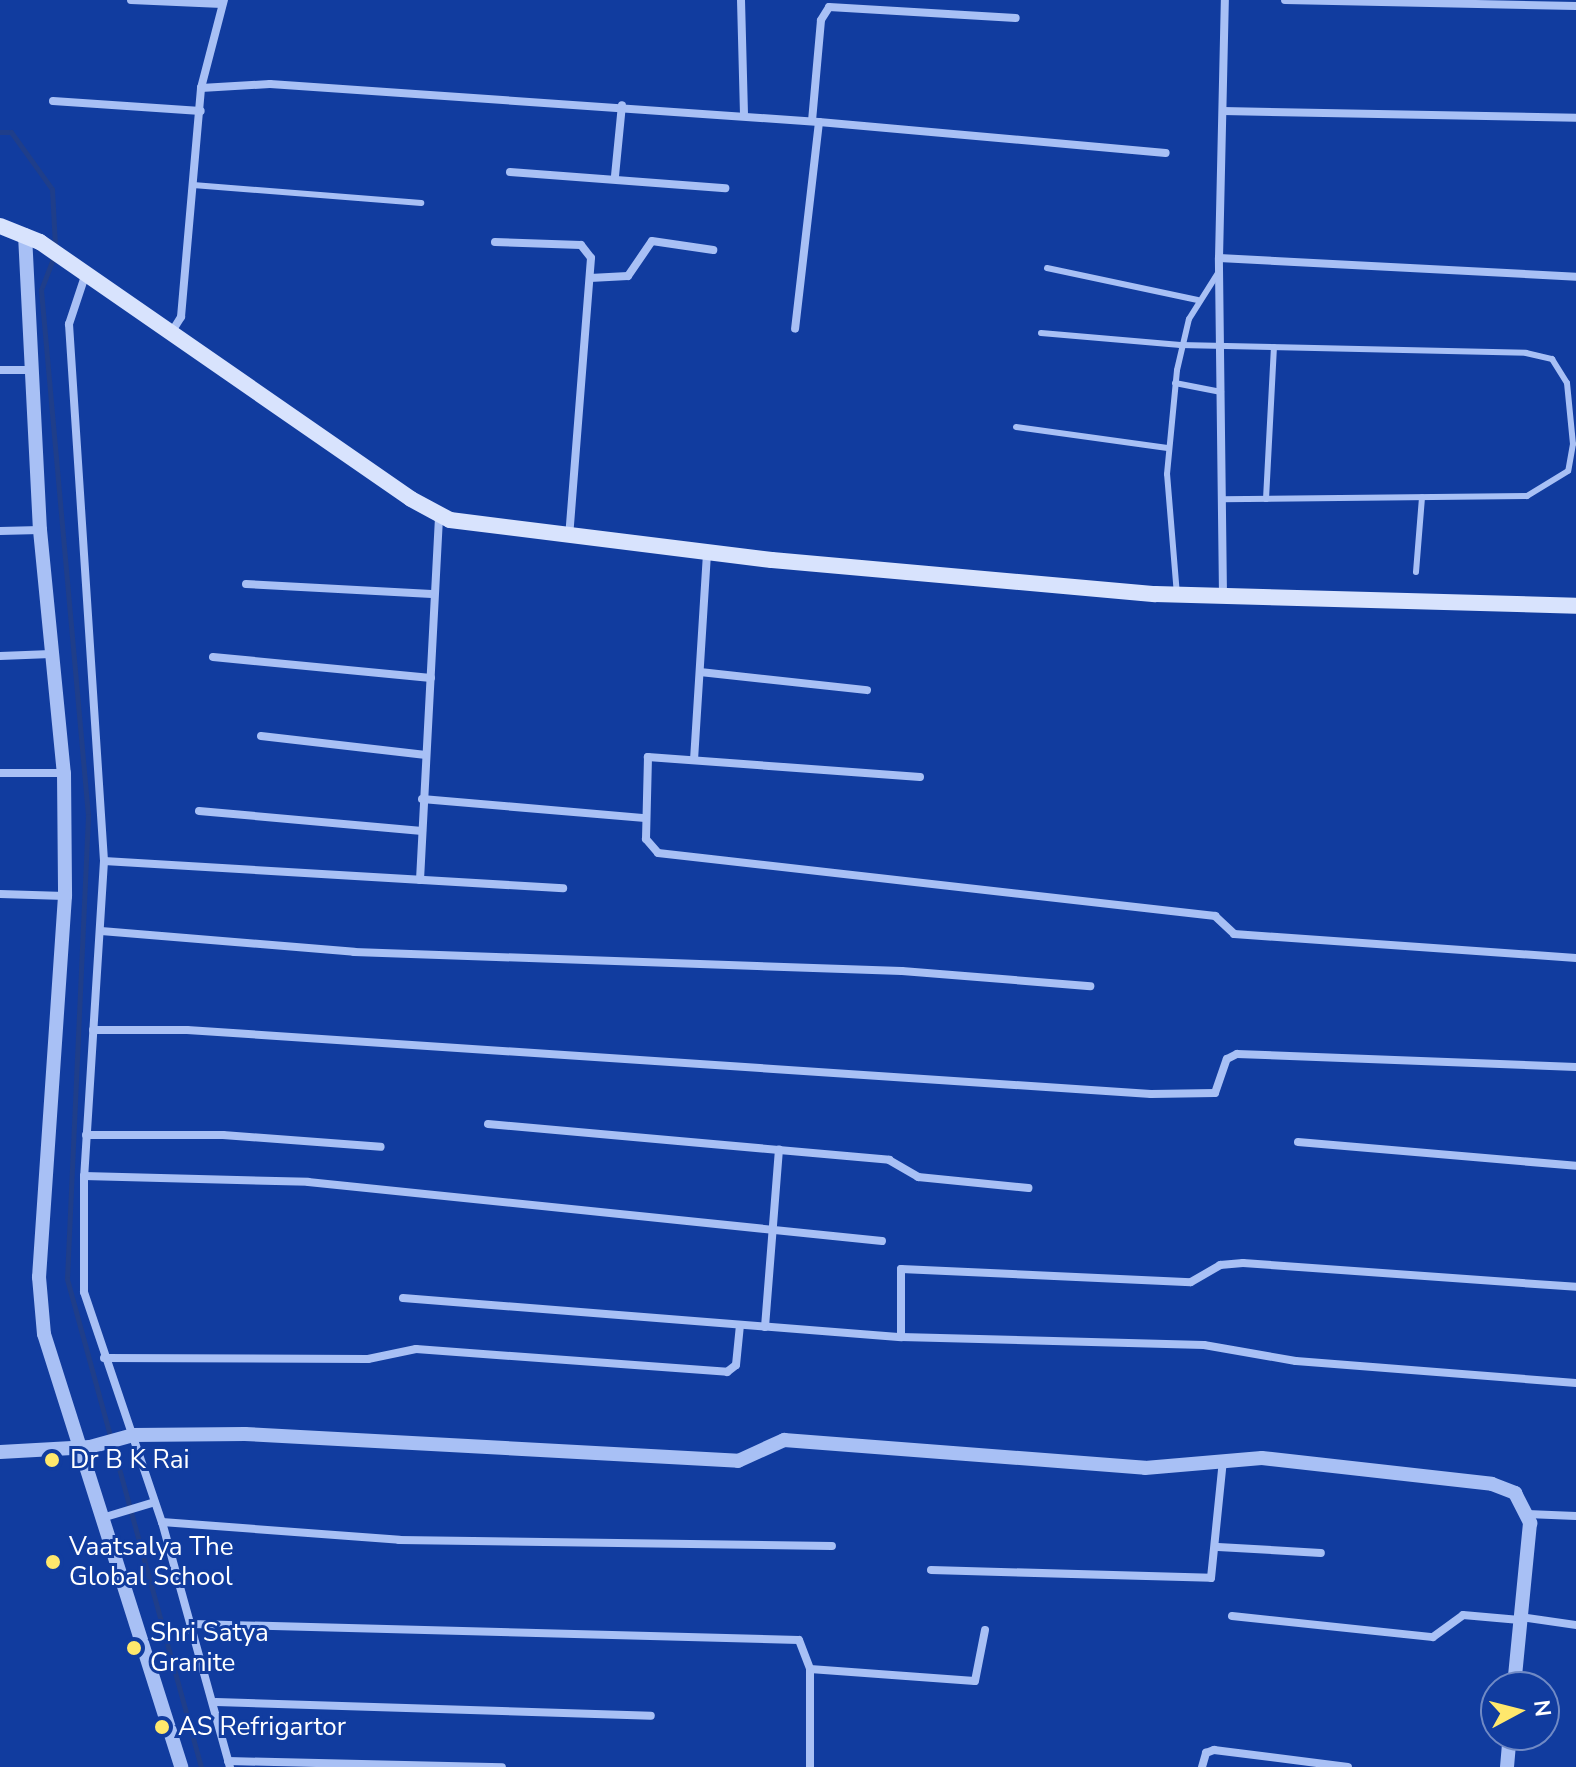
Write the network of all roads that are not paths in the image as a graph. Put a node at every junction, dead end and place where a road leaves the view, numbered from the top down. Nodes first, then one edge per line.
1 (131, 0) edge
2 (741, 0) edge
3 (1225, 0) edge
4 (1285, 0) edge
5 (223, 2) edge
6 (1576, 6) edge
7 (1016, 18) dead end
8 (201, 88) junction
9 (53, 101) dead end
10 (622, 105) junction
11 (201, 111) junction
12 (1223, 111) junction
13 (744, 113) junction
14 (1576, 118) edge
15 (815, 121) junction
16 (1166, 153) dead end
17 (510, 172) dead end
18 (615, 176) junction
19 (193, 185) junction
20 (725, 188) dead end
21 (421, 203) dead end
22 (2, 229) edge
23 (25, 235) junction
24 (495, 242) dead end
25 (713, 250) dead end
26 (1219, 258) junction
27 (1047, 268) dead end
28 (1220, 270) junction
29 (86, 273) junction
30 (1576, 277) edge
31 (590, 278) junction
32 (1198, 300) junction
33 (795, 329) dead end
34 (1041, 333) dead end
35 (170, 335) junction
36 (1180, 345) junction
37 (1221, 346) junction
38 (1274, 347) junction
39 (0, 370) edge
40 (31, 370) junction
41 (1175, 383) junction
42 (1221, 392) junction
43 (1016, 427) dead end
44 (1168, 448) junction
45 (1422, 497) junction
46 (1222, 499) junction
47 (1266, 499) junction
48 (439, 514) junction
49 (40, 530) junction
50 (0, 531) edge
51 (569, 536) junction
52 (707, 552) junction
53 (1416, 572) dead end
54 (246, 584) dead end
55 (432, 594) junction
56 (1178, 595) junction
57 (1223, 596) junction
58 (1576, 606) edge
59 (51, 654) junction
60 (0, 656) edge
61 (213, 657) dead end
62 (700, 672) junction
63 (431, 678) junction
64 (867, 690) dead end
65 (261, 736) dead end
66 (426, 755) junction
67 (694, 760) junction
68 (0, 773) edge
69 (64, 773) junction
70 (920, 777) dead end
71 (422, 799) junction
72 (199, 811) dead end
73 (645, 818) junction
74 (422, 831) junction
75 (104, 861) junction
76 (420, 880) junction
77 (563, 888) dead end
78 (0, 894) edge
79 (65, 896) junction
80 (101, 931) junction
81 (1576, 958) edge
82 (1090, 986) dead end
83 (93, 1030) junction
84 (1576, 1067) edge
85 (488, 1124) dead end
86 (86, 1135) junction
87 (1298, 1142) dead end
88 (381, 1147) dead end
89 (779, 1150) junction
90 (1576, 1166) edge
91 (84, 1176) junction
92 (1028, 1188) dead end
93 (770, 1233) junction
94 (882, 1241) dead end
95 (1576, 1287) edge
96 (403, 1298) dead end
97 (740, 1325) junction
98 (765, 1327) junction
99 (901, 1337) junction
100 (104, 1358) junction
101 (1576, 1383) edge
102 (127, 1437) junction
103 (83, 1447) junction
104 (0, 1452) edge
105 (1223, 1459) junction
106 (151, 1503) junction
107 (1527, 1514) junction
108 (109, 1516) junction
109 (1576, 1516) edge
110 (162, 1522) junction
111 (832, 1546) dead end
112 (1218, 1547) junction
113 (1321, 1553) dead end
114 (931, 1570) dead end
115 (1232, 1616) dead end
116 (1520, 1619) junction
117 (193, 1624) junction
118 (1576, 1625) edge
119 (985, 1630) dead end
120 (810, 1669) junction
121 (1515, 1671) edge
122 (216, 1702) junction
123 (651, 1716) dead end
124 (229, 1764) edge
125 (1332, 1766) edge
126 (181, 1767) edge
127 (502, 1767) edge
128 (810, 1767) edge
129 (1202, 1767) edge
130 (1348, 1767) edge

1 - 5 street
2 - 13 street
3 - 12 street
4 - 6 street
5 - 8 street
7 - 15 street
8 - 10 street
8 - 11 street
9 - 11 street
10 - 13 street
10 - 18 street
11 - 19 street
12 - 14 street
12 - 26 street
13 - 15 street
15 - 16 street
15 - 33 street
17 - 18 street
18 - 20 street
19 - 21 lane
19 - 35 street
22 - 23 main road
23 - 29 main road
23 - 40 street
24 - 31 street
25 - 31 street
26 - 28 street
26 - 30 street
27 - 32 lane
28 - 32 lane
28 - 37 street
29 - 35 main road
29 - 75 street
31 - 51 street
32 - 36 lane
34 - 36 lane
35 - 48 main road
36 - 37 lane
36 - 41 lane
37 - 38 lane
37 - 42 street
38 - 45 lane
38 - 47 lane
39 - 40 street
40 - 49 street
41 - 42 lane
41 - 44 lane
42 - 46 street
43 - 44 lane
44 - 56 lane
45 - 47 lane
45 - 53 lane
46 - 47 lane
46 - 57 street
48 - 51 main road
48 - 55 street
49 - 50 street
49 - 59 street
51 - 52 main road
52 - 56 main road
52 - 62 street
54 - 55 street
55 - 63 street
56 - 57 main road
57 - 58 main road
59 - 60 street
59 - 69 street
61 - 63 street
62 - 64 street
62 - 67 street
63 - 66 street
65 - 66 street
66 - 71 street
67 - 70 street
67 - 73 street
68 - 69 street
69 - 79 street
71 - 73 street
71 - 74 street
72 - 74 street
73 - 81 street
74 - 76 street
75 - 76 street
75 - 80 street
76 - 77 street
78 - 79 street
79 - 103 street
80 - 82 street
80 - 83 street
83 - 84 street
83 - 86 street
85 - 89 street
86 - 88 street
86 - 91 street
87 - 90 street
89 - 92 street
89 - 93 street
91 - 93 street
91 - 100 street
93 - 94 street
93 - 98 street
95 - 99 street
96 - 97 street
97 - 98 street
97 - 100 street
98 - 99 street
99 - 101 street
100 - 102 street
102 - 103 street
102 - 105 street
102 - 106 street
103 - 104 street
103 - 108 street
105 - 107 street
105 - 112 street
106 - 108 street
106 - 110 street
107 - 109 street
107 - 116 street
108 - 126 street
110 - 111 street
110 - 117 street
112 - 113 street
112 - 114 street
115 - 116 street
116 - 118 street
116 - 121 street
117 - 120 street
117 - 122 street
119 - 120 street
120 - 128 street
122 - 123 street
122 - 124 street
124 - 127 street
125 - 129 street
125 - 130 street

